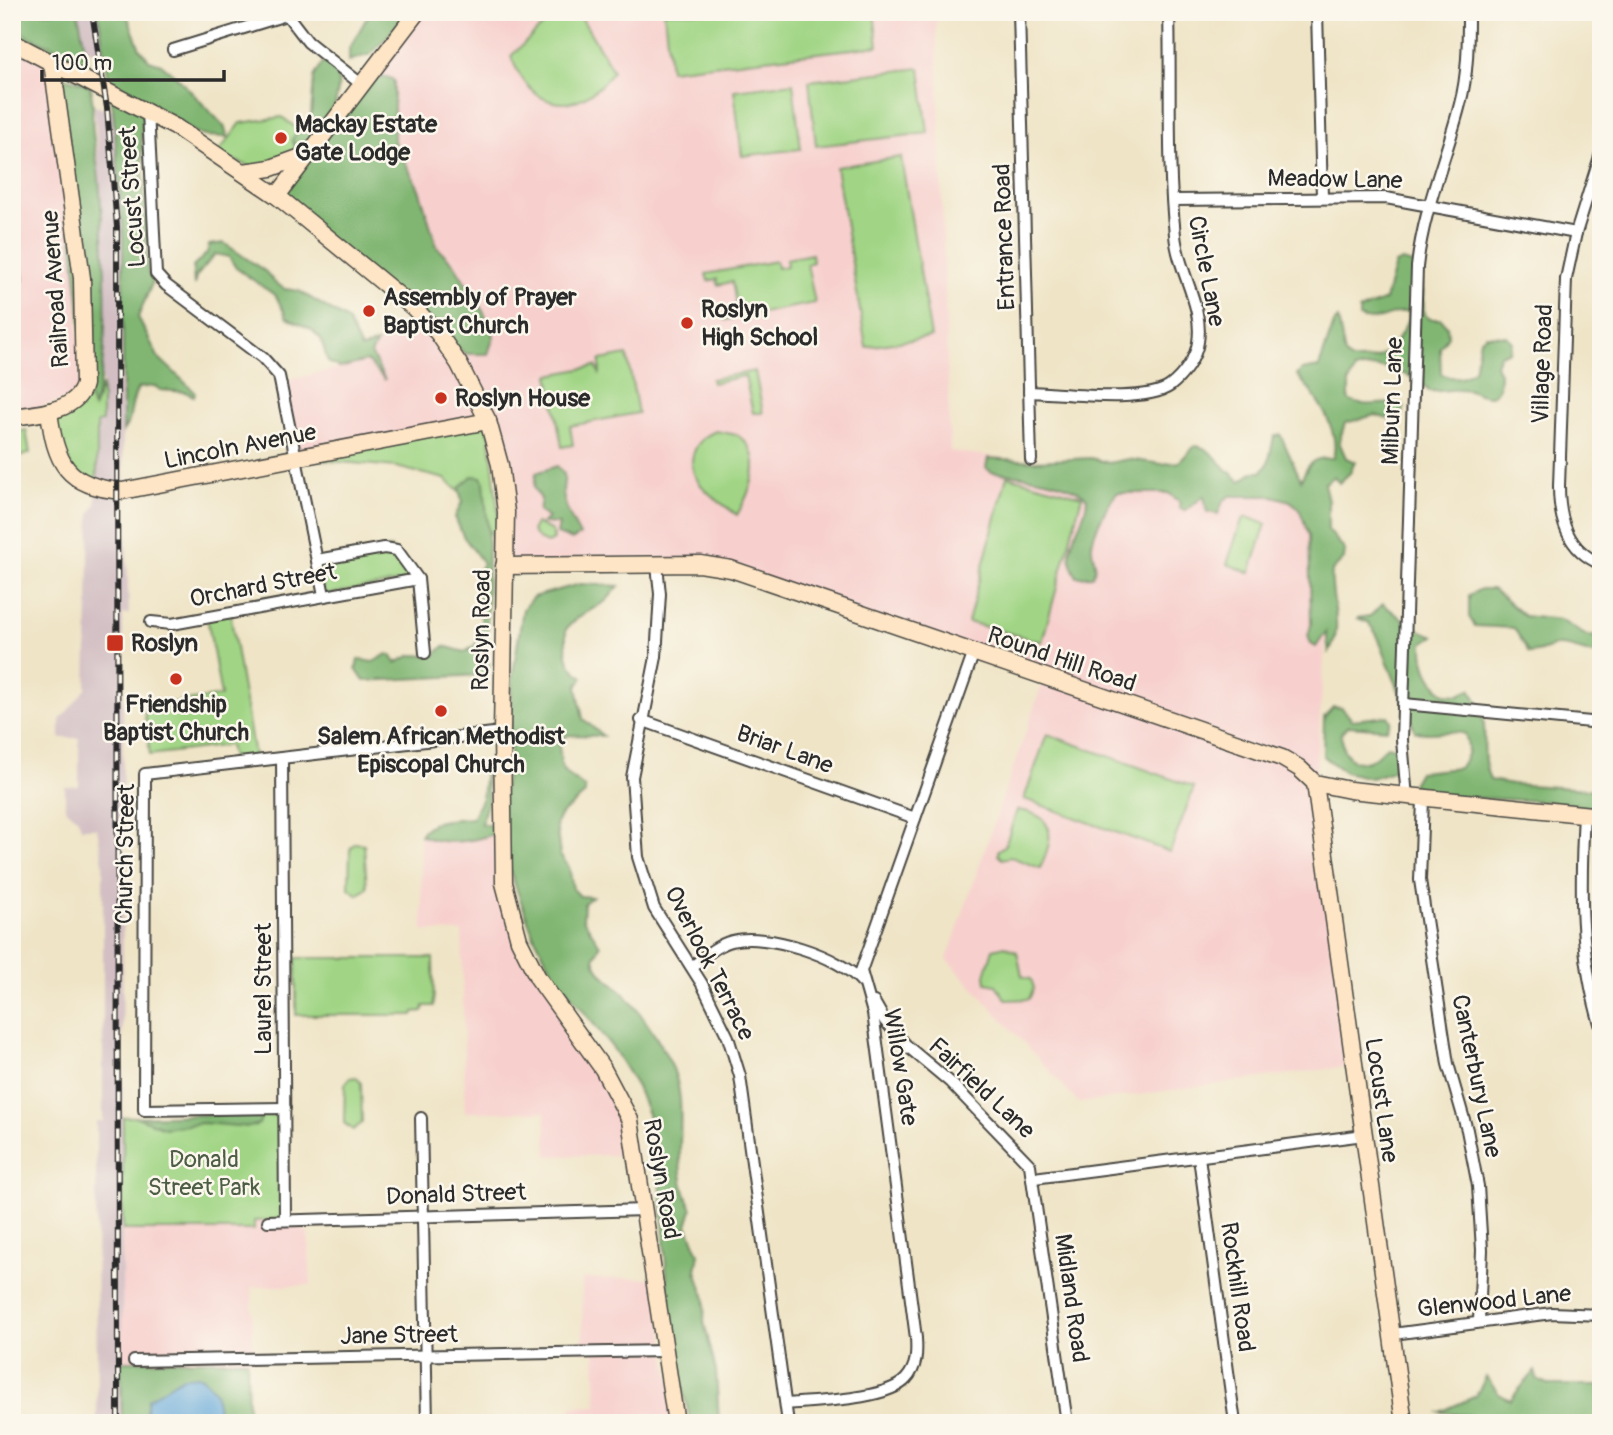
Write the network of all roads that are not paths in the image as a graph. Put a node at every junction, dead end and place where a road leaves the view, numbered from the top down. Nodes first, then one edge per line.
1 (417, 12) edge
2 (1019, 12) edge
3 (1169, 12) edge
4 (1317, 12) edge
5 (1468, 12) edge
6 (285, 14) edge
7 (16, 44) edge
8 (173, 50) dead end
9 (52, 63) junction
10 (361, 84) junction
11 (57, 99) junction
12 (148, 111) junction
13 (1601, 153) edge
14 (306, 155) junction
15 (243, 172) junction
16 (277, 196) junction
17 (1322, 197) junction
18 (1174, 200) junction
19 (1429, 205) junction
20 (1576, 233) junction
21 (1029, 392) junction
22 (49, 411) junction
23 (12, 417) edge
24 (488, 421) junction
25 (297, 458) junction
26 (1031, 460) dead end
27 (317, 560) junction
28 (1601, 564) edge
29 (657, 565) junction
30 (505, 566) junction
31 (418, 579) junction
32 (324, 595) junction
33 (151, 622) dead end
34 (974, 652) junction
35 (425, 653) dead end
36 (1404, 704) junction
37 (641, 720) junction
38 (1601, 723) edge
39 (502, 732) junction
40 (282, 758) junction
41 (1315, 783) junction
42 (1415, 799) junction
43 (1592, 815) edge
44 (915, 818) junction
45 (692, 967) junction
46 (862, 982) junction
47 (1601, 1027) edge
48 (285, 1108) junction
49 (421, 1118) dead end
50 (1364, 1135) junction
51 (1199, 1157) junction
52 (1034, 1178) junction
53 (645, 1210) junction
54 (423, 1216) junction
55 (285, 1220) junction
56 (268, 1221) dead end
57 (1601, 1315) edge
58 (1479, 1321) junction
59 (1392, 1334) junction
60 (665, 1351) junction
61 (426, 1355) junction
62 (134, 1361) dead end
63 (786, 1404) junction
64 (427, 1423) edge
65 (676, 1423) edge
66 (788, 1423) edge
67 (1067, 1423) edge
68 (1235, 1423) edge
69 (1404, 1423) edge

1 - 10 street
2 - 21 street, Entrance Road
3 - 18 street, Circle Lane
4 - 17 street
5 - 19 street, Milburn Lane
6 - 8 street
6 - 10 street
7 - 9 street, Roslyn Road
7 - 11 street
9 - 11 street, Railroad Avenue
9 - 12 street, Roslyn Road
10 - 14 street
11 - 22 street, Railroad Avenue
12 - 15 street, Roslyn Road
12 - 25 street, Locust Street
13 - 20 street, Village Road
14 - 15 street
14 - 16 street
15 - 16 street, Roslyn Road
16 - 24 street, Roslyn Road
17 - 18 street, Meadow Lane
17 - 19 street, Meadow Lane
18 - 21 street, Circle Lane
19 - 20 street, Meadow Lane
19 - 36 street, Milburn Lane
20 - 28 street, Village Road
21 - 26 street, Entrance Road
22 - 23 street
22 - 25 street, Lincoln Avenue
24 - 25 street, Lincoln Avenue
24 - 30 street, Roslyn Road
25 - 27 street, Locust Street
27 - 31 street
27 - 32 street, Locust Street
29 - 30 street, Round Hill Road
29 - 34 street, Round Hill Road
29 - 37 street, Overlook Terrace
30 - 39 street, Roslyn Road
31 - 32 street, Orchard Street
31 - 35 street
32 - 33 street, Orchard Street
34 - 41 street, Round Hill Road
34 - 44 street, Willow Gate
36 - 38 street
36 - 42 street, Milburn Lane
37 - 44 street, Briar Lane
37 - 45 street, Overlook Terrace
39 - 40 street, Church Street
39 - 53 street, Roslyn Road
40 - 48 street, Laurel Street
40 - 48 street, Church Street
41 - 42 street, Round Hill Road
41 - 50 street, Locust Lane
42 - 43 street, Round Hill Road
42 - 58 street, Canterbury Lane
43 - 47 street
44 - 46 street, Willow Gate
45 - 46 street, Fairfield Lane
45 - 63 street, Overlook Terrace
46 - 52 street, Fairfield Lane
46 - 63 street, Willow Gate
48 - 55 street, Laurel Street
49 - 54 street
50 - 51 street, Fairfield Lane
50 - 59 street, Locust Lane
51 - 52 street, Fairfield Lane
51 - 68 street, Rockhill Road
52 - 67 street, Midland Road
53 - 54 street, Donald Street
53 - 60 street, Roslyn Road
54 - 55 street, Donald Street
54 - 61 street
55 - 56 street, Donald Street
57 - 58 street, Glenwood Lane
58 - 59 street, Glenwood Lane
59 - 69 street, Locust Lane
60 - 61 street, Jane Street
60 - 65 street, Roslyn Road
61 - 62 street, Jane Street
61 - 64 street
63 - 66 street, Overlook Terrace

